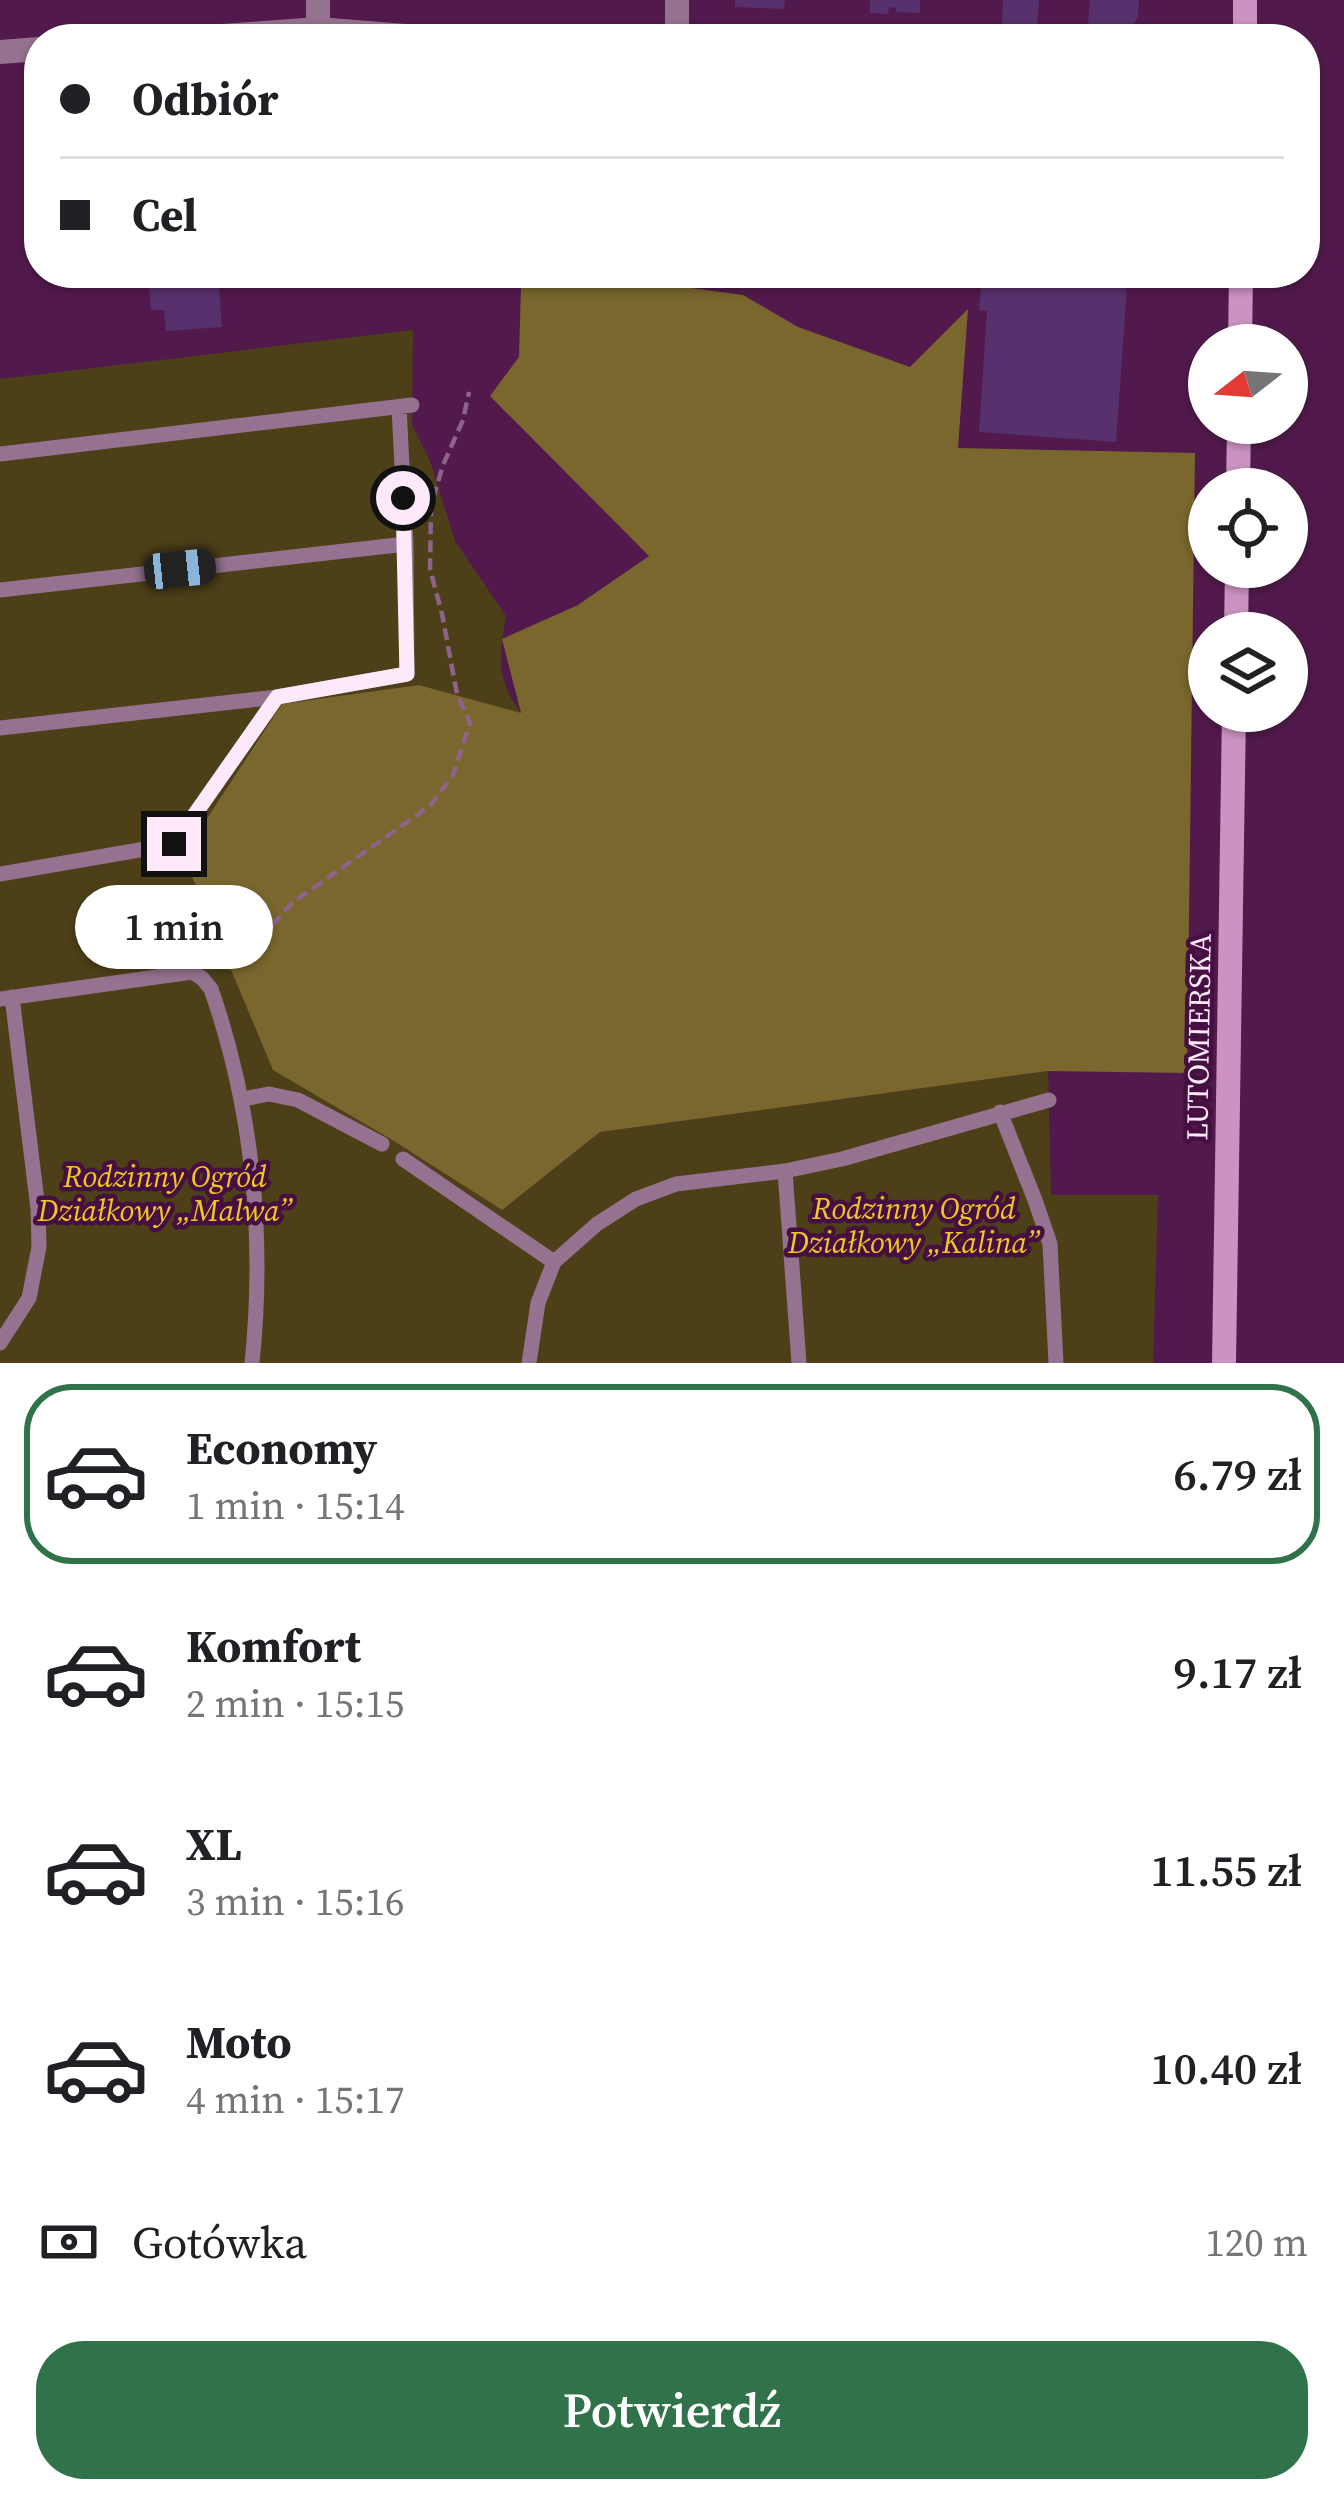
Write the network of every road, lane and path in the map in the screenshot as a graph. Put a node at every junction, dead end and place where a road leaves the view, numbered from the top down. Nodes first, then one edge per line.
1 (1241, 288) edge
2 (1240, 324) edge
3 (470, 392) dead end
4 (0, 454) edge
5 (406, 544) junction
6 (0, 590) edge
7 (277, 697) junction
8 (0, 728) edge
9 (1234, 732) edge
10 (0, 874) edge
11 (228, 963) dead end
12 (6, 998) edge
13 (243, 1099) junction
14 (1048, 1100) dead end
15 (1000, 1112) junction
16 (382, 1144) dead end
17 (404, 1159) dead end
18 (785, 1171) junction
19 (554, 1262) junction
20 (0, 1343) edge
21 (252, 1363) edge
22 (529, 1363) edge
23 (799, 1363) edge
24 (1056, 1363) edge
25 (1224, 1363) edge

1 - 2 main road
3 - 11 path
4 - 5 lane
5 - 6 lane
5 - 7 lane
7 - 8 lane
7 - 10 lane
9 - 25 main road, LUTOMIERSKA
12 - 13 lane
12 - 20 lane
13 - 16 lane
13 - 21 lane
14 - 15 lane
15 - 18 lane
15 - 24 lane
17 - 19 lane
18 - 19 lane
18 - 23 lane
19 - 22 lane

